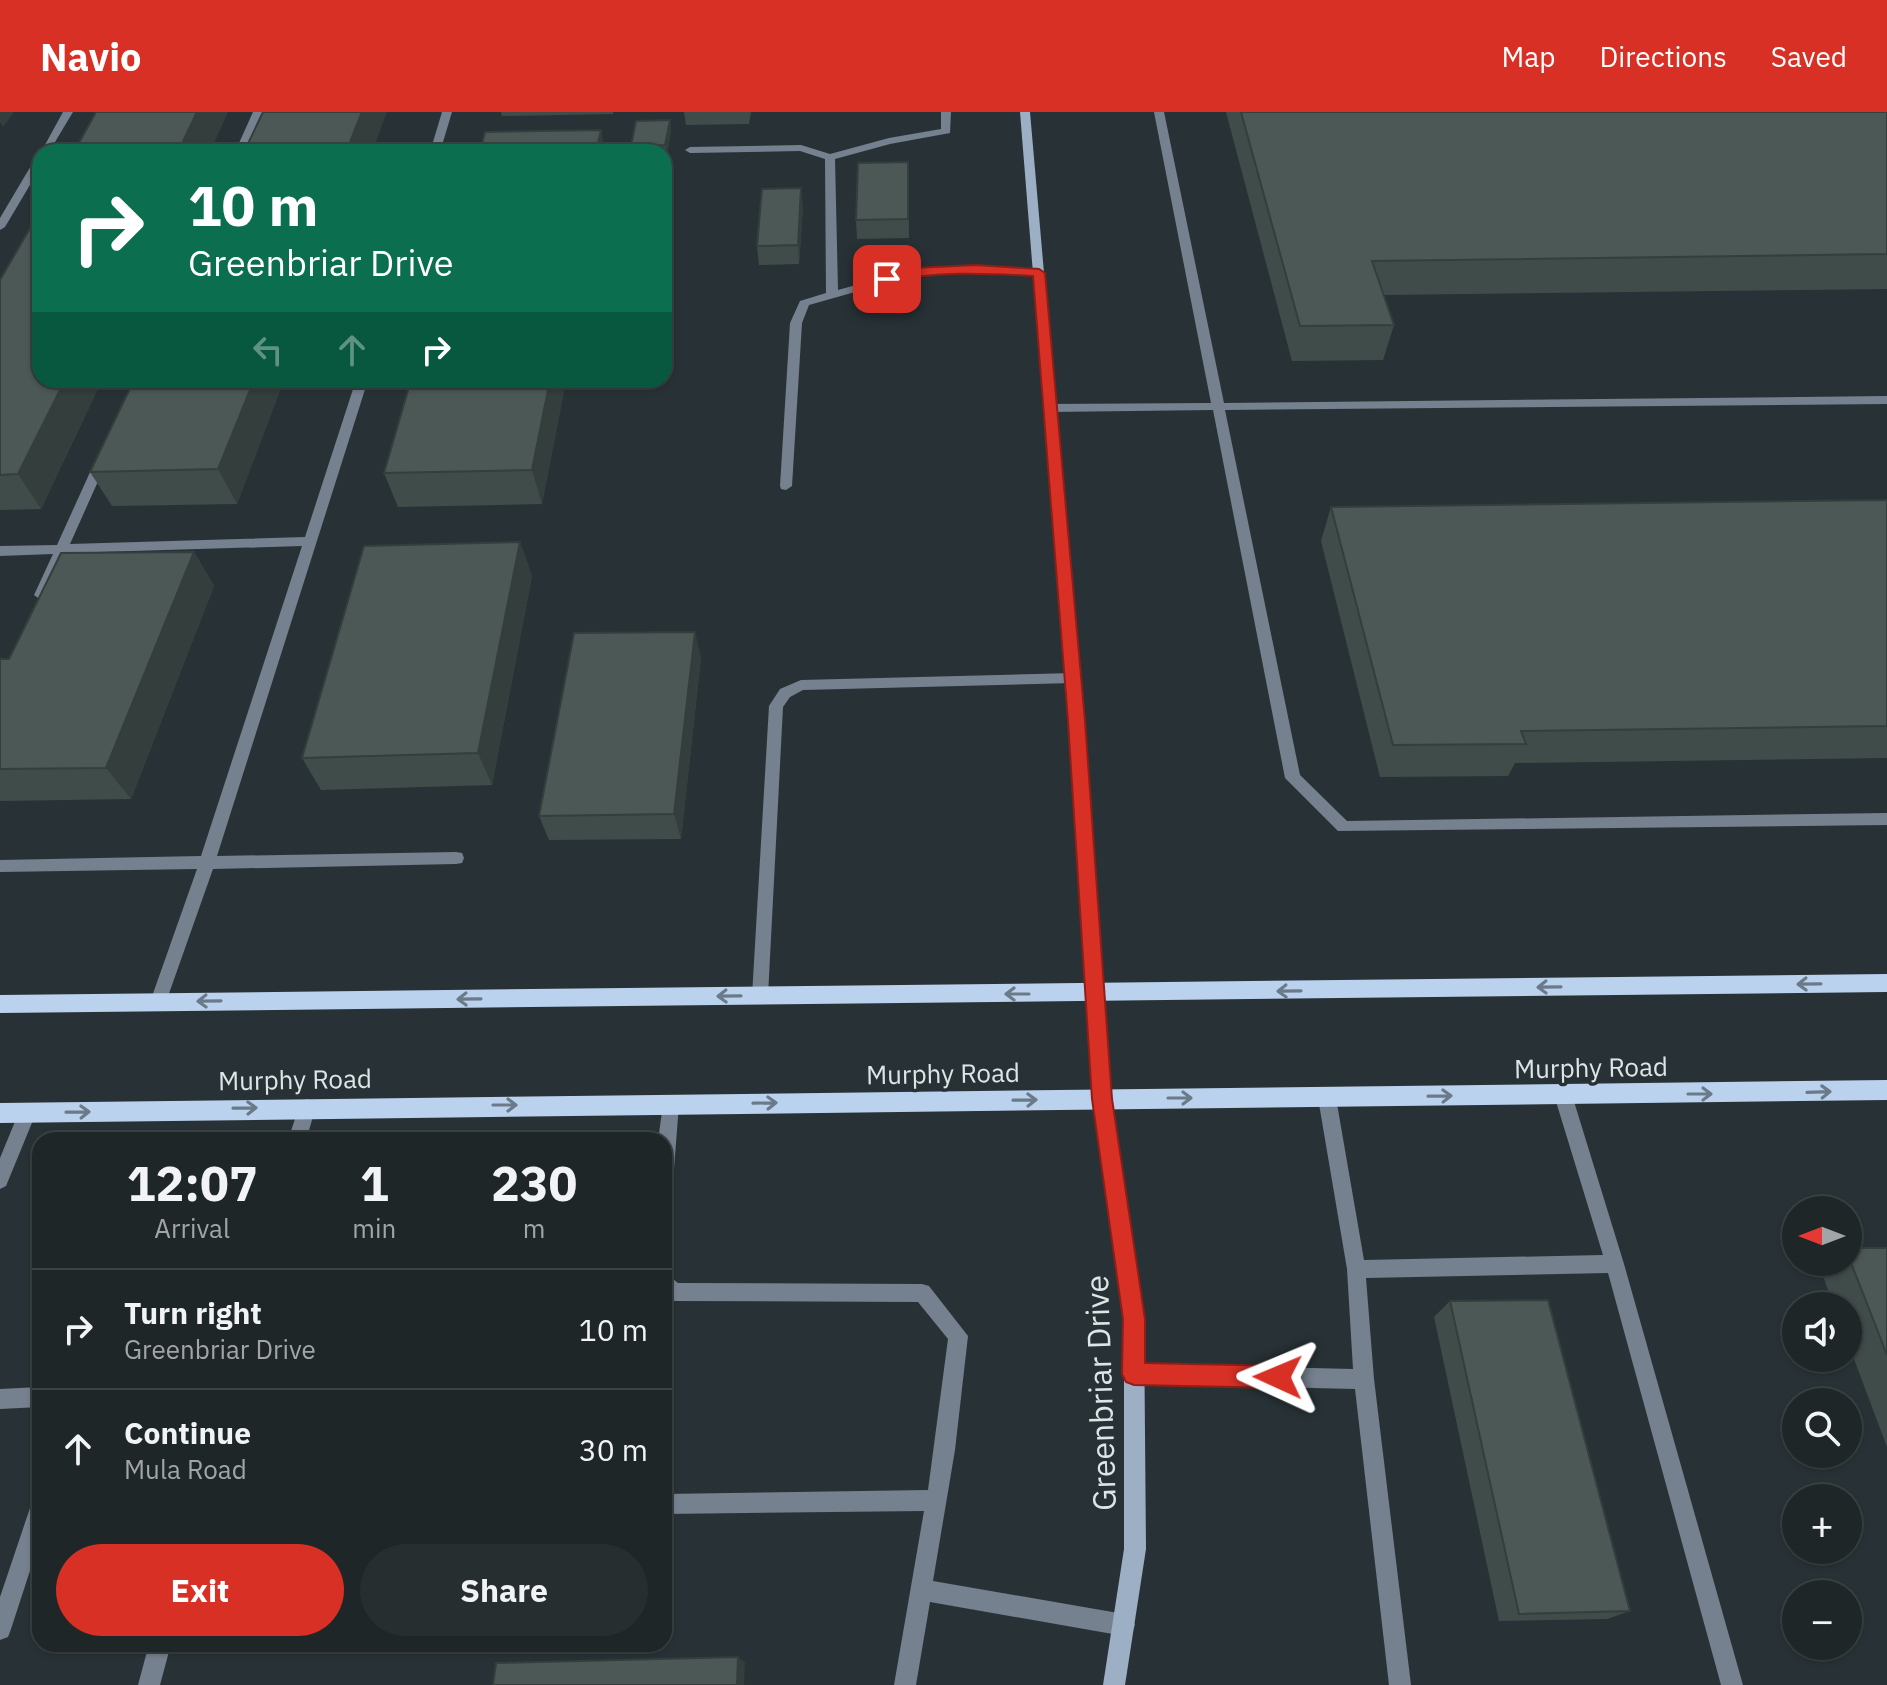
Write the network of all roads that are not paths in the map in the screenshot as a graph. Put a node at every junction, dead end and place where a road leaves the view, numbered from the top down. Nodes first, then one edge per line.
1 (68, 112) edge
2 (258, 112) edge
3 (447, 112) edge
4 (946, 112) edge
5 (1025, 112) edge
6 (1159, 112) edge
7 (49, 144) edge
8 (244, 144) edge
9 (437, 144) edge
10 (690, 150) dead end
11 (830, 157) junction
12 (32, 173) edge
13 (0, 227) edge
14 (1039, 273) junction
15 (832, 293) junction
16 (359, 388) edge
17 (1887, 400) edge
18 (1219, 407) junction
19 (1050, 408) junction
20 (106, 451) edge
21 (786, 486) dead end
22 (310, 541) junction
23 (62, 549) junction
24 (0, 551) edge
25 (37, 604) edge
26 (1073, 678) junction
27 (1887, 819) edge
28 (456, 858) dead end
29 (207, 863) junction
30 (0, 866) edge
31 (1887, 983) edge
32 (1095, 993) junction
33 (760, 996) junction
34 (158, 1002) junction
35 (0, 1004) edge
36 (1887, 1090) edge
37 (1563, 1095) junction
38 (1327, 1098) junction
39 (1102, 1099) junction
40 (670, 1104) junction
41 (307, 1107) junction
42 (0, 1113) edge
43 (27, 1113) junction
44 (299, 1132) edge
45 (668, 1132) edge
46 (0, 1180) edge
47 (1615, 1264) junction
48 (1356, 1269) junction
49 (672, 1290) edge
50 (1134, 1374) junction
51 (1364, 1379) junction
52 (32, 1397) edge
53 (0, 1399) edge
54 (937, 1500) junction
55 (672, 1504) edge
56 (32, 1532) edge
57 (922, 1590) junction
58 (1124, 1625) junction
59 (0, 1629) edge
60 (158, 1652) edge
61 (149, 1685) edge
62 (905, 1685) edge
63 (1114, 1685) edge
64 (1400, 1685) edge
65 (1732, 1685) edge

1 - 7 lane
2 - 8 lane
3 - 9 lane
4 - 11 lane
5 - 14 street, Greenbriar Drive
6 - 18 lane
10 - 11 lane
11 - 15 lane
12 - 13 lane
14 - 15 lane
14 - 19 street, Greenbriar Drive
15 - 21 lane
16 - 22 lane
17 - 18 lane
18 - 19 lane
18 - 27 lane
19 - 26 street, Greenbriar Drive
20 - 23 lane
22 - 23 lane
22 - 29 lane
23 - 24 lane
23 - 25 lane
26 - 32 street, Greenbriar Drive
26 - 33 lane
28 - 29 lane
29 - 30 lane
29 - 34 lane
31 -> 32 main road
32 -> 33 main road
32 - 39 street, Greenbriar Drive
33 -> 34 main road
34 - 35 main road
37 -> 36 main road, Murphy Road
38 -> 37 main road, Murphy Road
37 - 47 lane
39 -> 38 main road, Murphy Road
38 - 48 lane
40 -> 39 main road, Murphy Road
39 - 50 street, Greenbriar Drive
41 -> 40 main road, Murphy Road
40 - 45 lane
43 -> 41 main road, Murphy Road
41 - 44 lane
42 - 43 main road, Murphy Road
43 - 46 lane
47 - 48 lane
47 - 65 lane
48 - 51 lane
49 - 54 lane
50 - 51 lane
50 - 58 street, Greenbriar Drive
51 - 64 lane
52 - 53 lane
54 - 55 lane
54 - 57 lane
56 - 59 lane
57 - 58 lane
57 - 62 lane
58 - 63 street, Greenbriar Drive
60 - 61 lane

